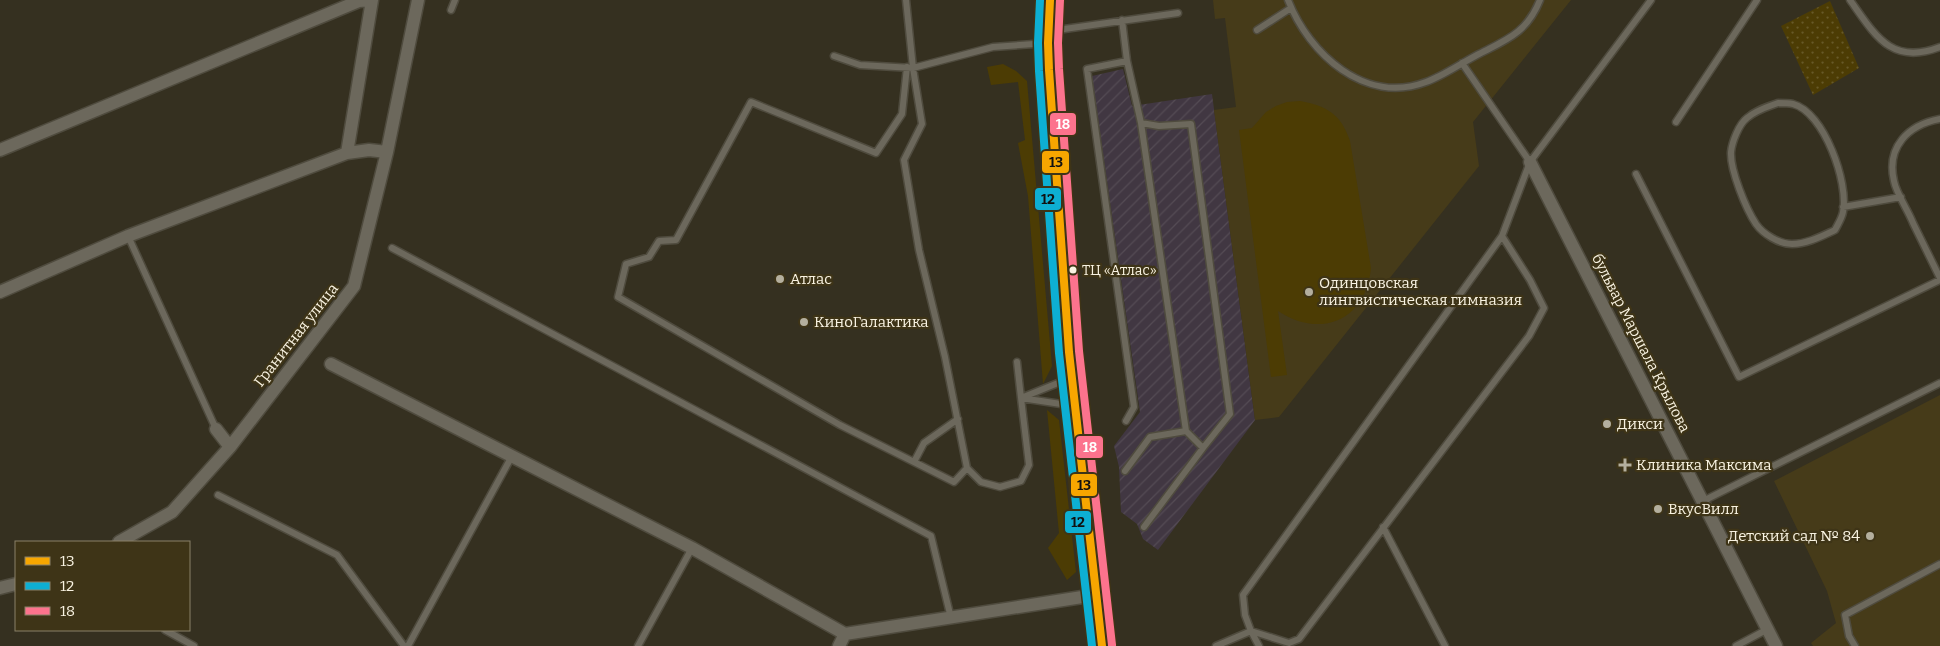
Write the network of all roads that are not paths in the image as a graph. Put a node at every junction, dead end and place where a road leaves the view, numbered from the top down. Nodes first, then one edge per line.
1 (372, 0) edge
2 (418, 0) edge
3 (455, 0) edge
4 (906, 0) edge
5 (1050, 0) edge
6 (1288, 0) edge
7 (1540, 0) edge
8 (1651, 0) edge
9 (1757, 0) edge
10 (1850, 0) edge
11 (1291, 8) junction
12 (451, 10) dead end
13 (1178, 13) dead end
14 (1122, 20) junction
15 (1257, 30) dead end
16 (1048, 37) junction
17 (1940, 47) edge
18 (834, 56) dead end
19 (1127, 61) junction
20 (1462, 63) junction
21 (910, 67) junction
22 (1940, 118) edge
23 (1676, 122) dead end
24 (1141, 123) junction
25 (0, 150) edge
26 (387, 152) junction
27 (347, 153) junction
28 (1530, 162) junction
29 (1636, 174) dead end
30 (1901, 197) junction
31 (1843, 207) junction
32 (128, 236) junction
33 (1502, 236) junction
34 (392, 248) dead end
35 (1940, 279) edge
36 (0, 292) edge
37 (1017, 362) dead end
38 (331, 364) dead end
39 (1072, 381) junction
40 (1940, 383) edge
41 (1021, 398) junction
42 (1074, 402) junction
43 (958, 419) junction
44 (1126, 422) dead end
45 (216, 429) joint
46 (1186, 431) junction
47 (230, 447) junction
48 (1203, 448) junction
49 (512, 456) junction
50 (914, 462) junction
51 (967, 468) junction
52 (1125, 471) dead end
53 (218, 495) dead end
54 (1703, 501) junction
55 (1144, 527) dead end
56 (1383, 528) junction
57 (121, 541) edge
58 (692, 548) junction
59 (1940, 564) edge
60 (15, 584) edge
61 (0, 588) edge
62 (1095, 595) junction
63 (951, 618) junction
64 (1768, 629) junction
65 (168, 631) edge
66 (1251, 631) junction
67 (845, 634) junction
68 (194, 646) edge
69 (404, 646) edge
70 (408, 646) edge
71 (638, 646) edge
72 (839, 646) edge
73 (1102, 646) edge
74 (1216, 646) edge
75 (1260, 646) edge
76 (1445, 646) edge
77 (1736, 646) edge
78 (1776, 646) edge
79 (1854, 646) edge

1 - 25 street
1 - 27 street
2 - 26 street, Гранитная улица
3 - 12 lane
4 - 21 lane
5 - 16 main road
6 - 11 lane
7 - 20 lane
8 - 28 lane
9 - 23 lane
10 - 17 lane
11 - 15 lane
11 - 20 lane
13 - 14 lane
14 - 16 lane
14 - 19 lane
16 - 21 lane
16 - 39 main road
18 - 21 lane
19 - 24 lane
19 - 44 lane
20 - 28 lane
21 - 43 lane
21 - 50 lane
22 - 30 lane
24 - 46 lane
24 - 48 lane
26 - 27 street
26 - 47 street, Гранитная улица
27 - 32 street
28 - 33 lane
28 - 54 street, бульвар Маршала Крылова
29 - 35 lane
30 - 31 lane
30 - 35 lane
31 - 31 lane
32 - 36 street
32 - 45 lane
33 - 56 lane
33 - 66 lane
34 - 63 lane
37 - 41 lane
38 - 49 street
39 - 41 lane
39 - 42 main road
40 - 54 lane
41 - 42 lane
41 - 51 lane
42 - 62 main road
43 - 50 lane
43 - 51 lane
45 - 47 street
46 - 48 lane
46 - 52 lane
47 - 57 street, Гранитная улица
48 - 55 lane
49 - 58 street
49 - 70 lane
50 - 51 lane
53 - 69 lane
54 - 64 street, бульвар Маршала Крылова
56 - 66 lane
56 - 76 lane
58 - 67 street
58 - 71 lane
59 - 79 lane
60 - 61 street
62 - 63 street
62 - 73 main road
63 - 67 street
64 - 77 lane
64 - 78 street, бульвар Маршала Крылова
65 - 68 lane
66 - 74 lane
66 - 75 lane
67 - 72 street

